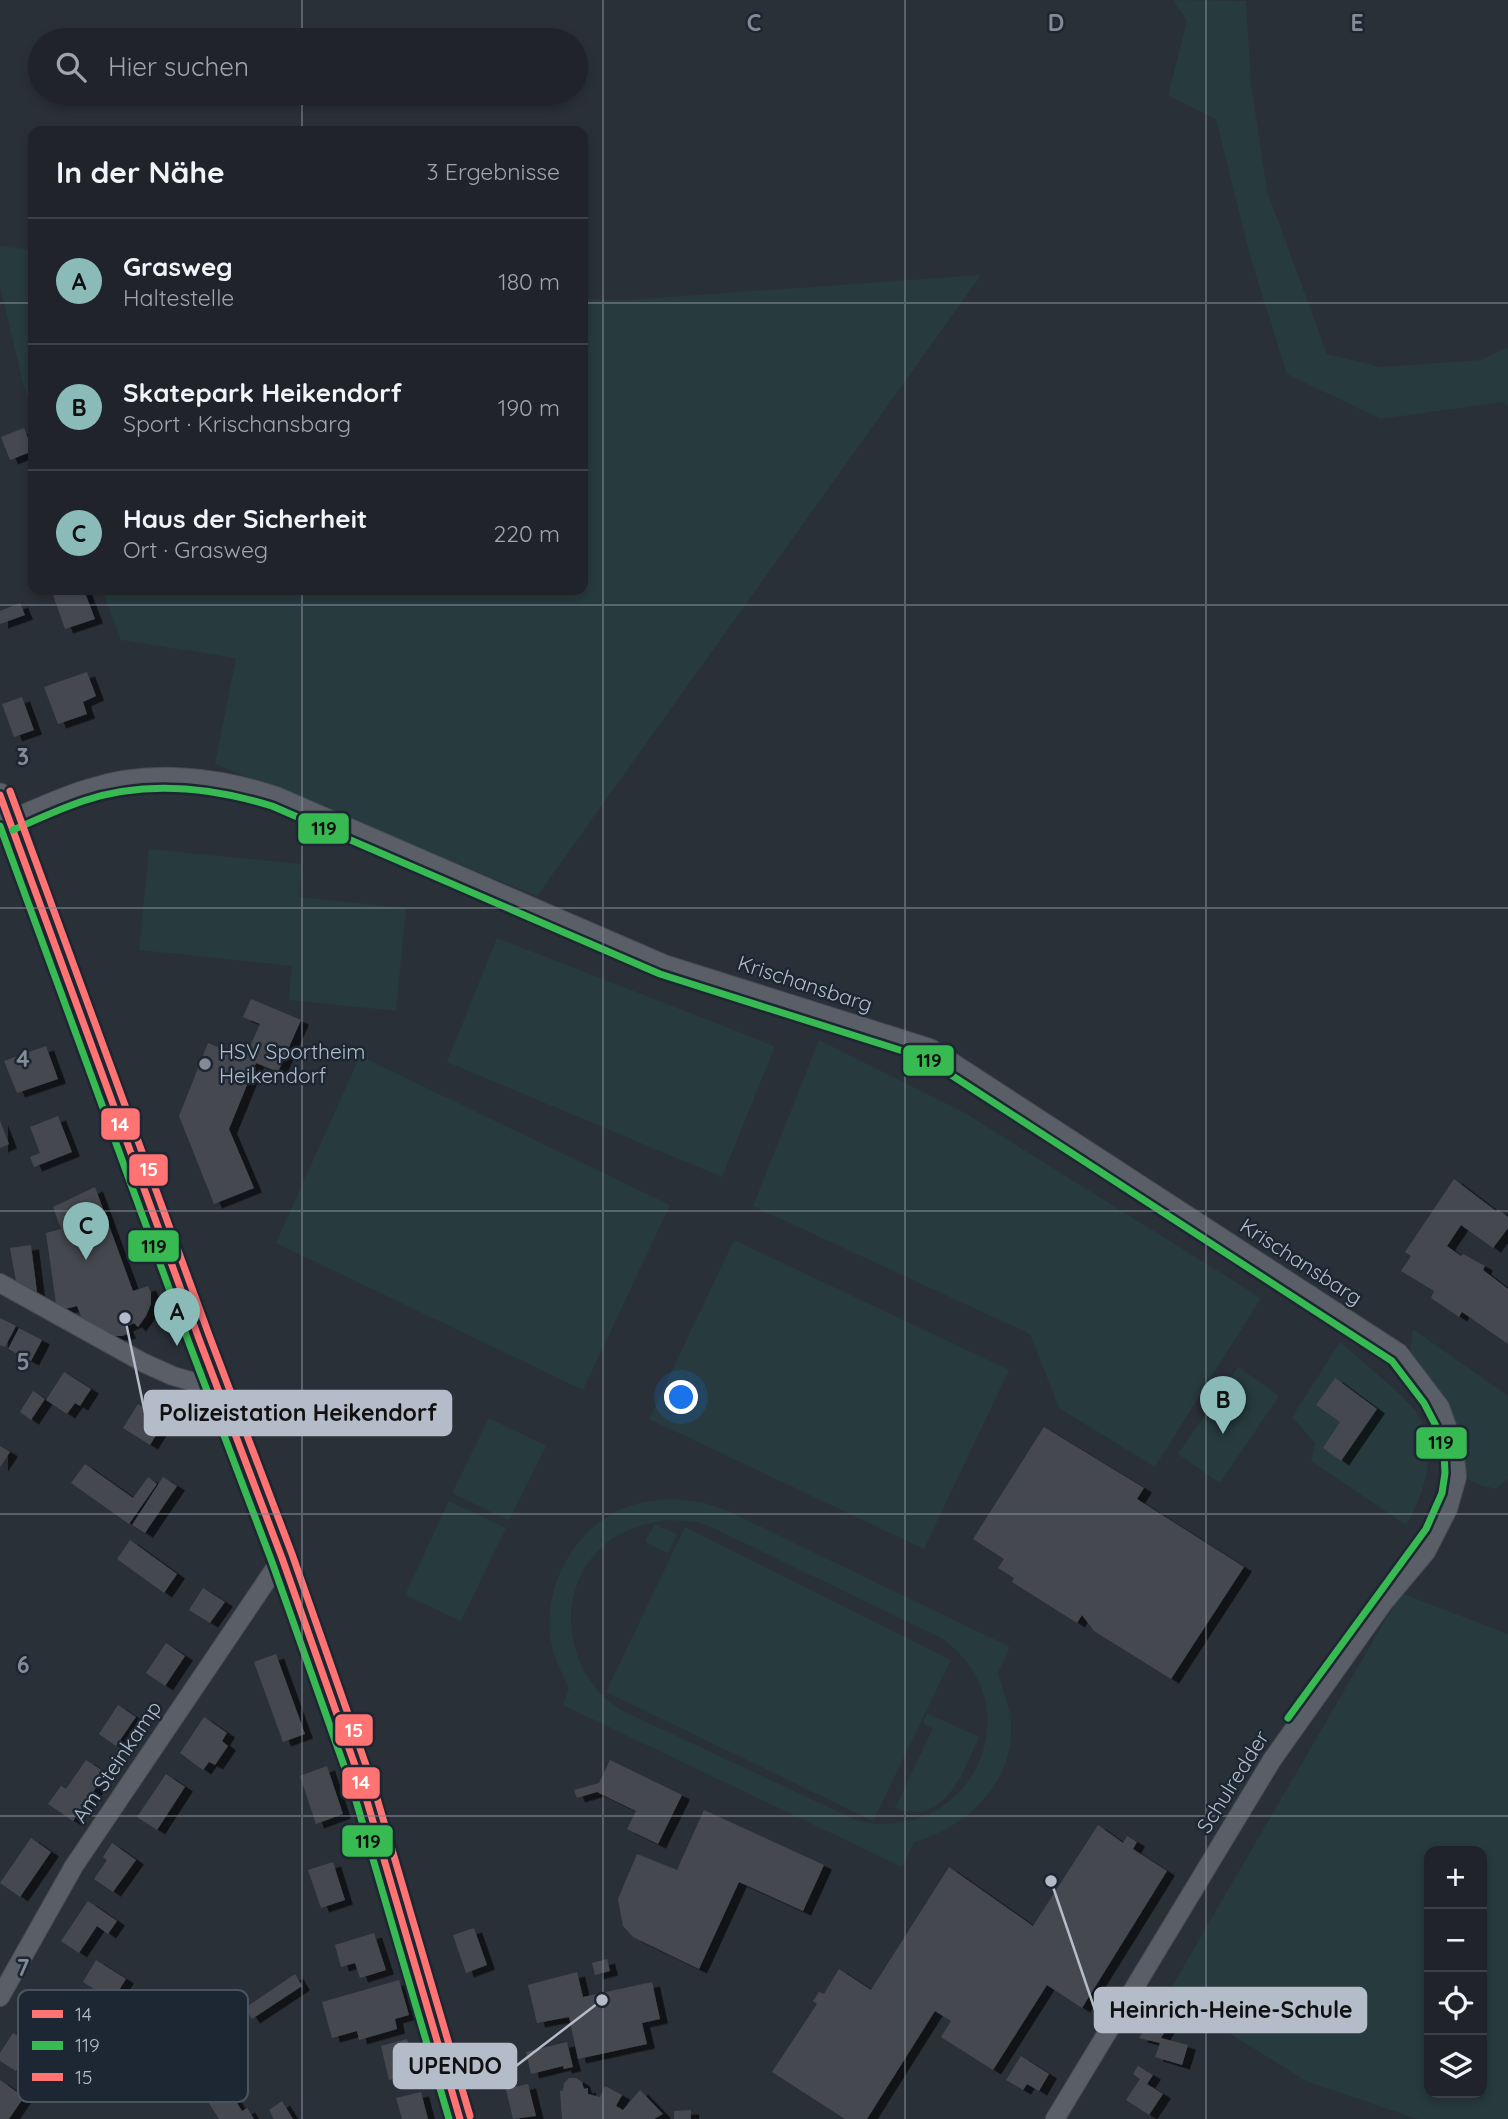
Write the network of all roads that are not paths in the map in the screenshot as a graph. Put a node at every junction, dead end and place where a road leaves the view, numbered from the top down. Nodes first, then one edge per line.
1 (0, 795) edge
2 (9, 820) junction
3 (0, 1283) edge
4 (219, 1390) junction
5 (1457, 1478) joint
6 (282, 1559) junction
7 (0, 1997) edge
8 (460, 2119) edge
9 (1055, 2119) edge

1 - 2 street
2 - 4 street
2 - 5 street, Krischansbarg
3 - 4 street
4 - 6 street
5 - 9 street, Schulredder
6 - 7 street, Am Steinkamp
6 - 8 street

